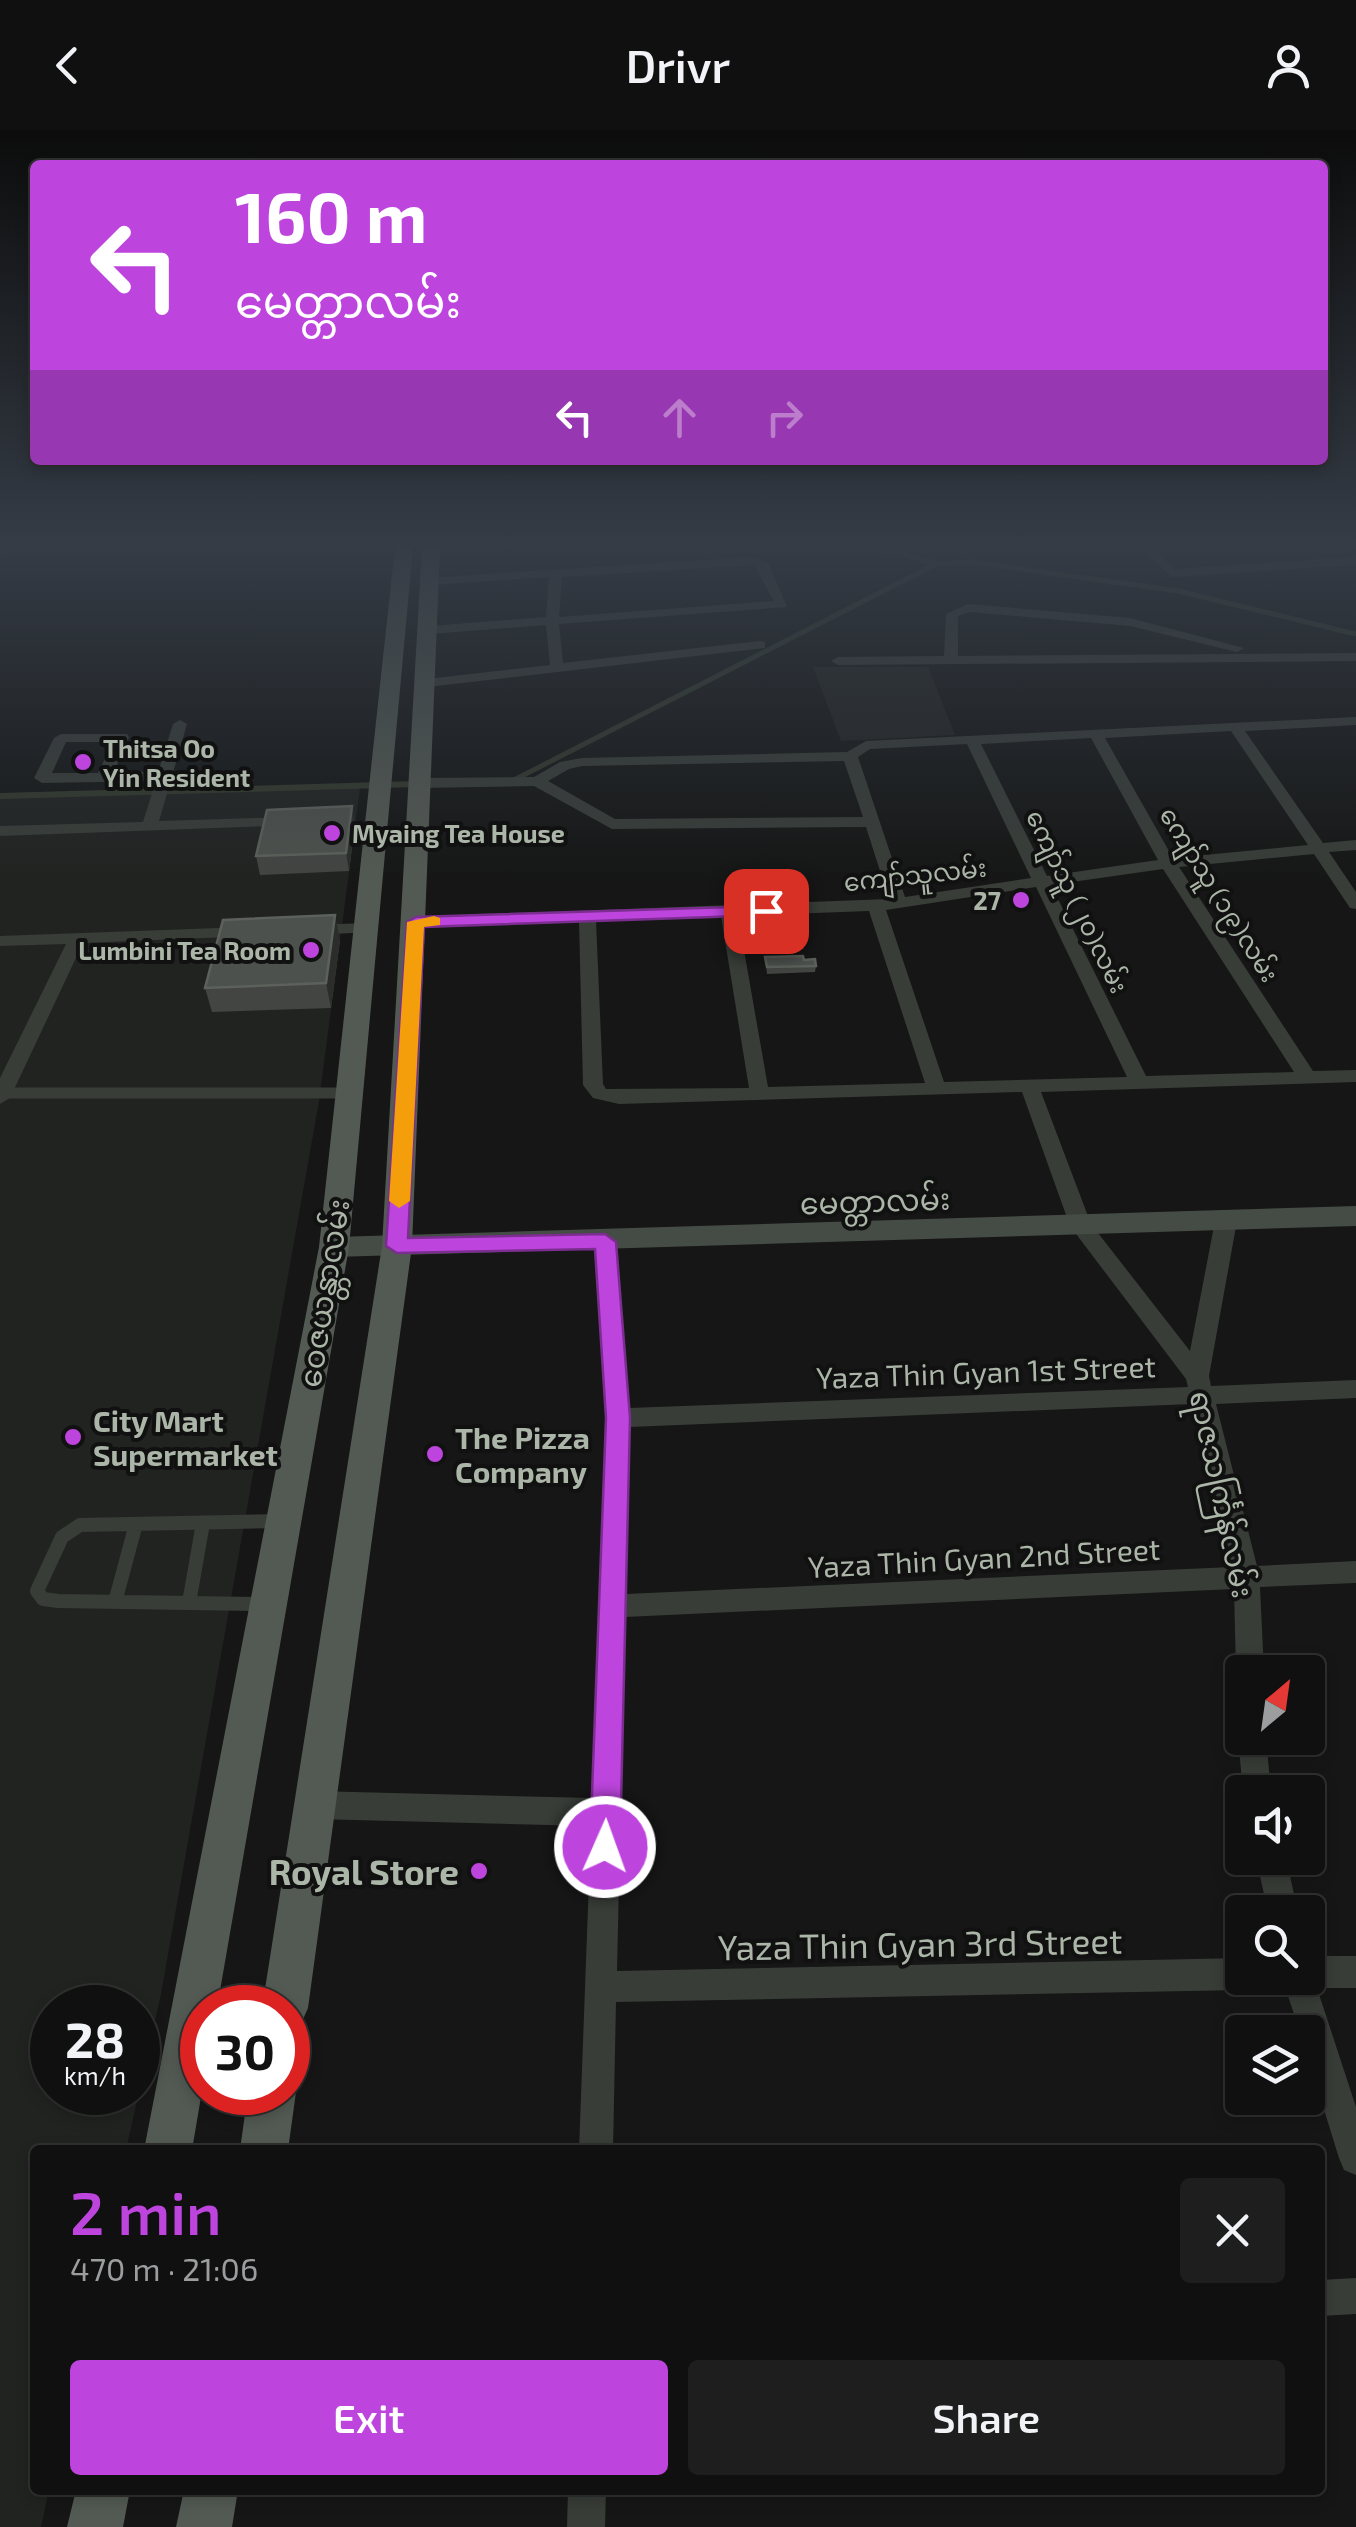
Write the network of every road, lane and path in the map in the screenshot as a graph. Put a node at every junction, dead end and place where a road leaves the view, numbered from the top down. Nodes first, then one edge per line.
1 (392, 659) edge
2 (428, 659) edge
3 (556, 659) edge
4 (638, 659) edge
5 (1041, 659) edge
6 (838, 660) dead end
7 (951, 660) joint
8 (557, 668) junction
9 (427, 683) junction
10 (389, 714) junction
11 (425, 714) junction
12 (1356, 721) edge
13 (180, 724) dead end
14 (1235, 727) junction
15 (1096, 734) junction
16 (972, 740) junction
17 (850, 756) junction
18 (165, 776) junction
19 (104, 777) junction
20 (537, 781) junction
21 (419, 783) junction
22 (303, 821) edge
23 (872, 822) junction
24 (150, 826) junction
25 (0, 830) edge
26 (1356, 845) edge
27 (1316, 847) junction
28 (1168, 863) junction
29 (1042, 885) junction
30 (899, 903) junction
31 (1356, 904) edge
32 (876, 906) junction
33 (729, 913) junction
34 (587, 918) junction
35 (416, 922) junction
36 (369, 928) junction
37 (291, 931) edge
38 (272, 932) edge
39 (76, 938) junction
40 (0, 941) edge
41 (1356, 1076) edge
42 (1308, 1078) junction
43 (1140, 1084) junction
44 (1030, 1088) junction
45 (937, 1091) junction
46 (352, 1093) junction
47 (760, 1094) junction
48 (1, 1096) edge
49 (1356, 1216) edge
50 (1226, 1220) junction
51 (1080, 1226) junction
52 (605, 1242) junction
53 (397, 1246) junction
54 (334, 1247) junction
55 (1199, 1386) junction
56 (1356, 1389) edge
57 (618, 1418) junction
58 (284, 1522) junction
59 (203, 1523) junction
60 (136, 1524) junction
61 (1356, 1572) edge
62 (1248, 1577) junction
63 (115, 1602) junction
64 (190, 1603) junction
65 (268, 1604) junction
66 (614, 1606) junction
67 (1250, 1655) edge
68 (314, 1806) junction
69 (606, 1812) junction
70 (1325, 1972) edge
71 (1356, 1972) edge
72 (1225, 1974) edge
73 (288, 1985) edge
74 (600, 1987) junction
75 (1303, 1995) edge
76 (269, 2115) edge
77 (169, 2145) edge
78 (265, 2145) edge
79 (596, 2145) edge
80 (1356, 2158) edge
81 (1356, 2296) edge
82 (1325, 2298) edge
83 (103, 2495) edge
84 (210, 2495) edge
85 (587, 2495) edge
86 (95, 2527) edge
87 (204, 2527) edge
88 (586, 2527) edge

1 - 10 main road, ဝေဇယန္တာလမ်း
2 - 9 main road, ဝေဇယန္တာလမ်း
3 - 8 street
4 - 8 street
5 - 7 street
6 - 7 street
8 - 9 street
9 - 11 main road, ဝေဇယန္တာလမ်း
10 - 11 main road
10 - 36 main road, ဝေဇယန္တာလမ်း
11 - 21 main road, ဝေဇယန္တာလမ်း
12 - 14 street
13 - 18 street
14 - 15 street
14 - 27 street
15 - 16 street
15 - 28 street, ကျော်သူ (၁၉)လမ်း
16 - 17 street
16 - 29 street, ကျော်သူ (၂၀)လမ်း
17 - 20 street
17 - 23 street
18 - 19 street
18 - 24 street
19 - 19 street
20 - 21 street
20 - 23 street
21 - 35 main road, ဝေဇယန္တာလမ်း
22 - 24 street
23 - 30 street
24 - 25 street
26 - 27 street, ကျော်သူလမ်း
27 - 28 street, ကျော်သူလမ်း
27 - 31 street
28 - 29 street, ကျော်သူလမ်း
28 - 42 street, ကျော်သူ (၁၉)လမ်း
29 - 30 street, ကျော်သူလမ်း
29 - 43 street, ကျော်သူ (၂၀)လမ်း
30 - 32 street, ကျော်သူလမ်း
32 - 33 street, ကျော်သူလမ်း
32 - 45 street
33 - 34 street, ကျော်သူလမ်း
33 - 47 street
34 - 35 street, ကျော်သူလမ်း
34 - 47 street
35 - 53 main road, ဝေဇယန္တာလမ်း
36 - 37 street
36 - 46 main road, ဝေဇယန္တာလမ်း
38 - 39 street
39 - 40 street
39 - 48 street
41 - 42 street
42 - 43 street
43 - 44 street
44 - 45 street
44 - 51 street
45 - 47 street
46 - 48 lane
46 - 54 main road, ဝေဇယန္တာလမ်း
49 - 50 main road, မေတ္တာလမ်း
50 - 51 main road, မေတ္တာလမ်း
50 - 55 street
51 - 52 main road, မေတ္တာလမ်း
51 - 55 street
52 - 53 main road, မေတ္တာလမ်း
52 - 57 street
53 - 54 main road, မေတ္တာလမ်း
53 - 68 main road, ဝေဇယန္တာလမ်း
54 - 58 main road, ဝေဇယန္တာလမ်း
55 - 56 street, Yaza Thin Gyan 1st Street
55 - 57 street, Yaza Thin Gyan 1st Street
55 - 62 street, ရာဇသင်္ကြန်လမ်း
57 - 66 street
58 - 59 lane
58 - 65 main road, ဝေဇယန္တာလမ်း
59 - 60 lane
59 - 64 lane
60 - 63 lane
60 - 63 lane
61 - 62 street, Yaza Thin Gyan 2nd Street
62 - 66 street, Yaza Thin Gyan 2nd Street
62 - 67 street, ရာဇသင်္ကြန်လမ်း
63 - 64 lane
64 - 65 lane
65 - 77 main road, ဝေဇယန္တာလမ်း
66 - 69 street
68 - 69 street
68 - 73 main road, ဝေဇယန္တာလမ်း
69 - 74 street
70 - 71 street
72 - 74 street, Yaza Thin Gyan 3rd Street
74 - 79 street
75 - 80 street
76 - 78 main road
81 - 82 street
83 - 86 main road
84 - 87 main road
85 - 88 street

